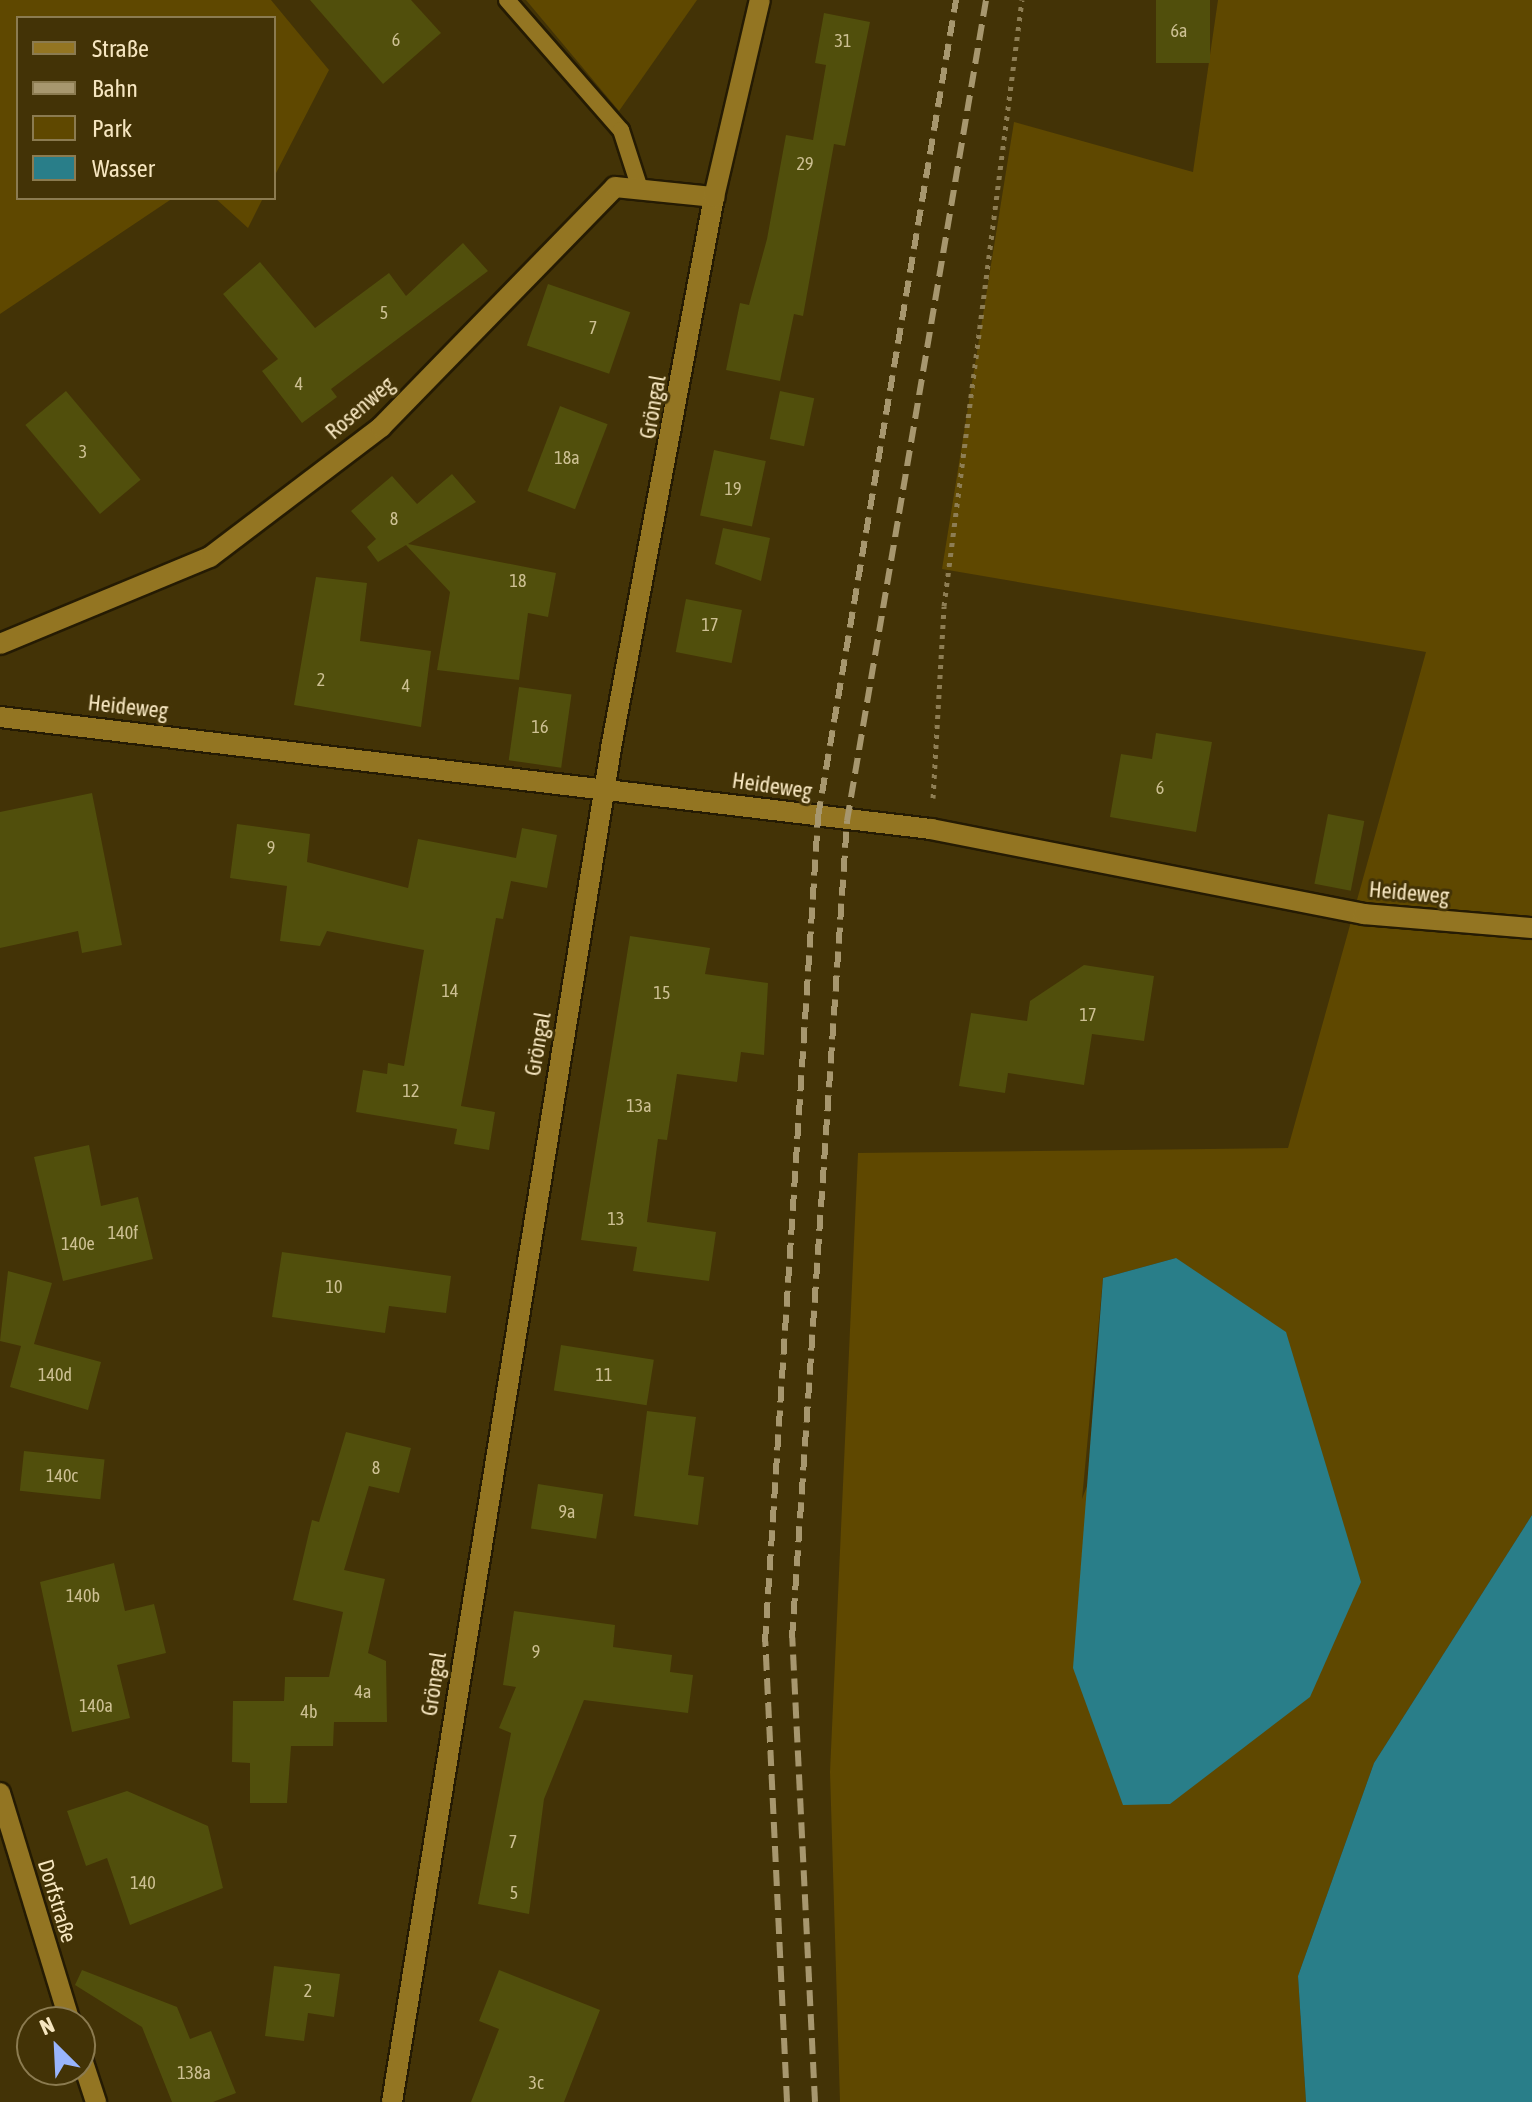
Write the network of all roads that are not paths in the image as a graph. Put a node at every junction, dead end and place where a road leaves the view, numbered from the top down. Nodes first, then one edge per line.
1 (507, 0) edge
2 (760, 0) edge
3 (640, 189) junction
4 (714, 197) junction
5 (0, 644) edge
6 (0, 717) edge
7 (607, 785) junction
8 (1532, 928) edge
9 (0, 1793) edge
10 (65, 2006) edge
11 (392, 2102) edge

1 - 3 lane
2 - 4 street, Gröngal
3 - 4 street, Rosenweg
3 - 5 street, Rosenweg
4 - 7 street, Gröngal
6 - 7 street, Heideweg
7 - 8 street, Heideweg
7 - 11 street, Gröngal
9 - 10 street, Dorfstraße

